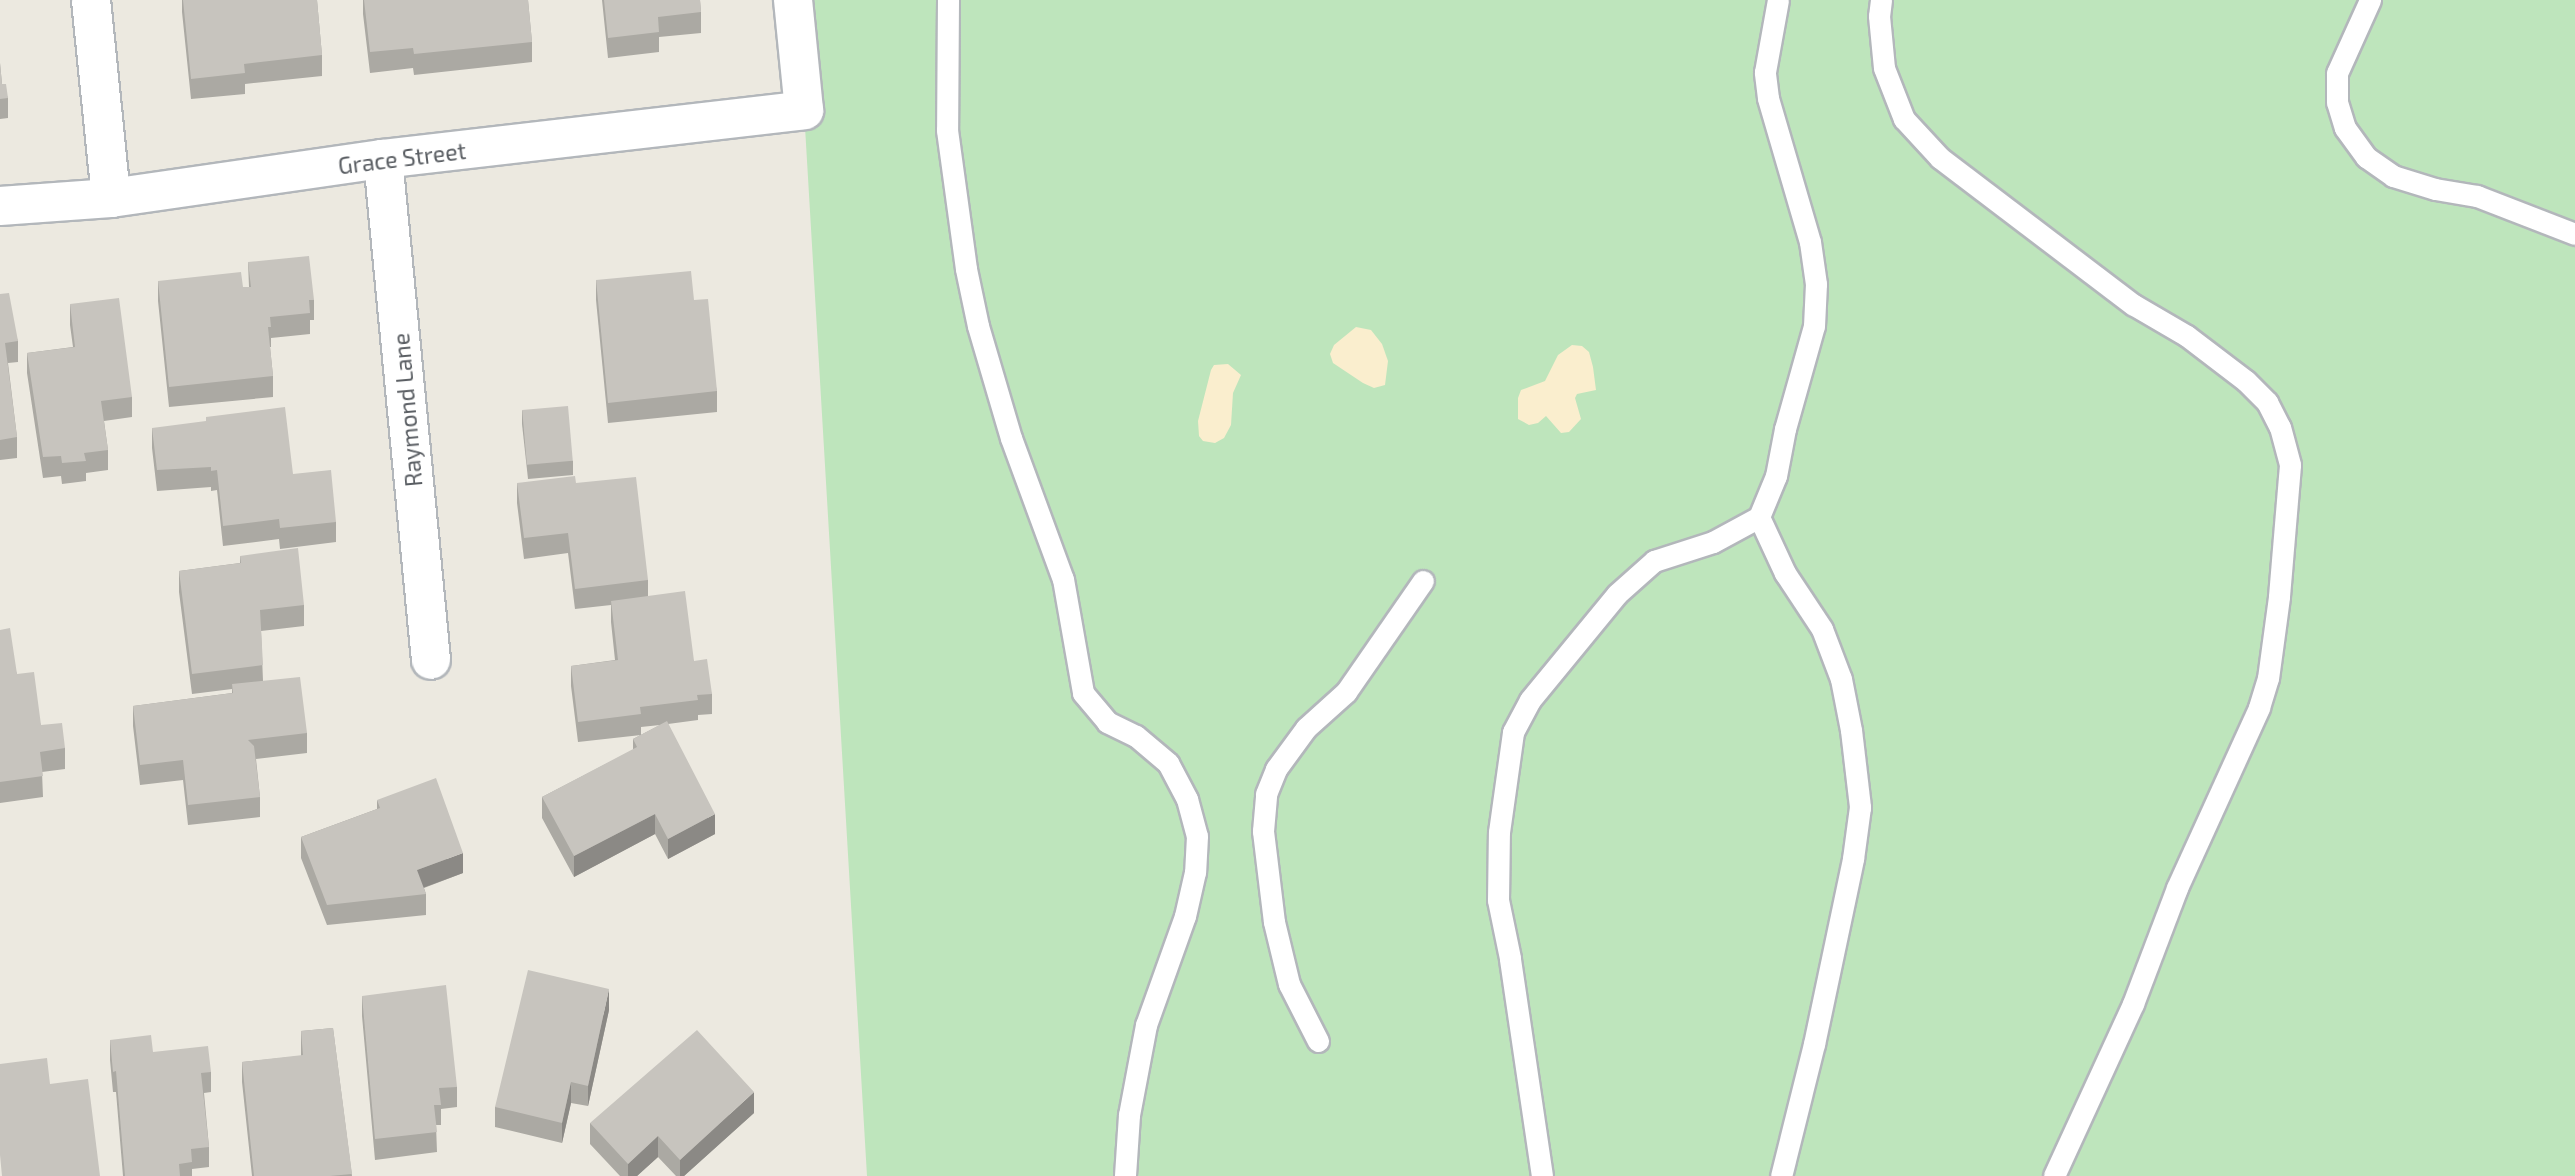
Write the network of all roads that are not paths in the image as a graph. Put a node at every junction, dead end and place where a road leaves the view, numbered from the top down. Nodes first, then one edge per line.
1 (91, 0) edge
2 (793, 0) edge
3 (948, 0) edge
4 (1778, 0) edge
5 (1881, 0) edge
6 (2370, 0) edge
7 (383, 159) junction
8 (111, 198) junction
9 (0, 206) edge
10 (2575, 234) edge
11 (1759, 517) junction
12 (1423, 581) dead end
13 (431, 660) dead end
14 (1318, 1041) dead end
15 (1125, 1176) edge
16 (1542, 1176) edge
17 (1781, 1176) edge
18 (2054, 1176) edge

1 - 8 street
2 - 7 street, Grace Street
3 - 15 lane
4 - 11 lane
5 - 18 lane
6 - 10 lane
7 - 8 street, Grace Street
7 - 13 street, Raymond Lane
8 - 9 street, Grace Street
11 - 16 lane
11 - 17 lane
12 - 14 lane

